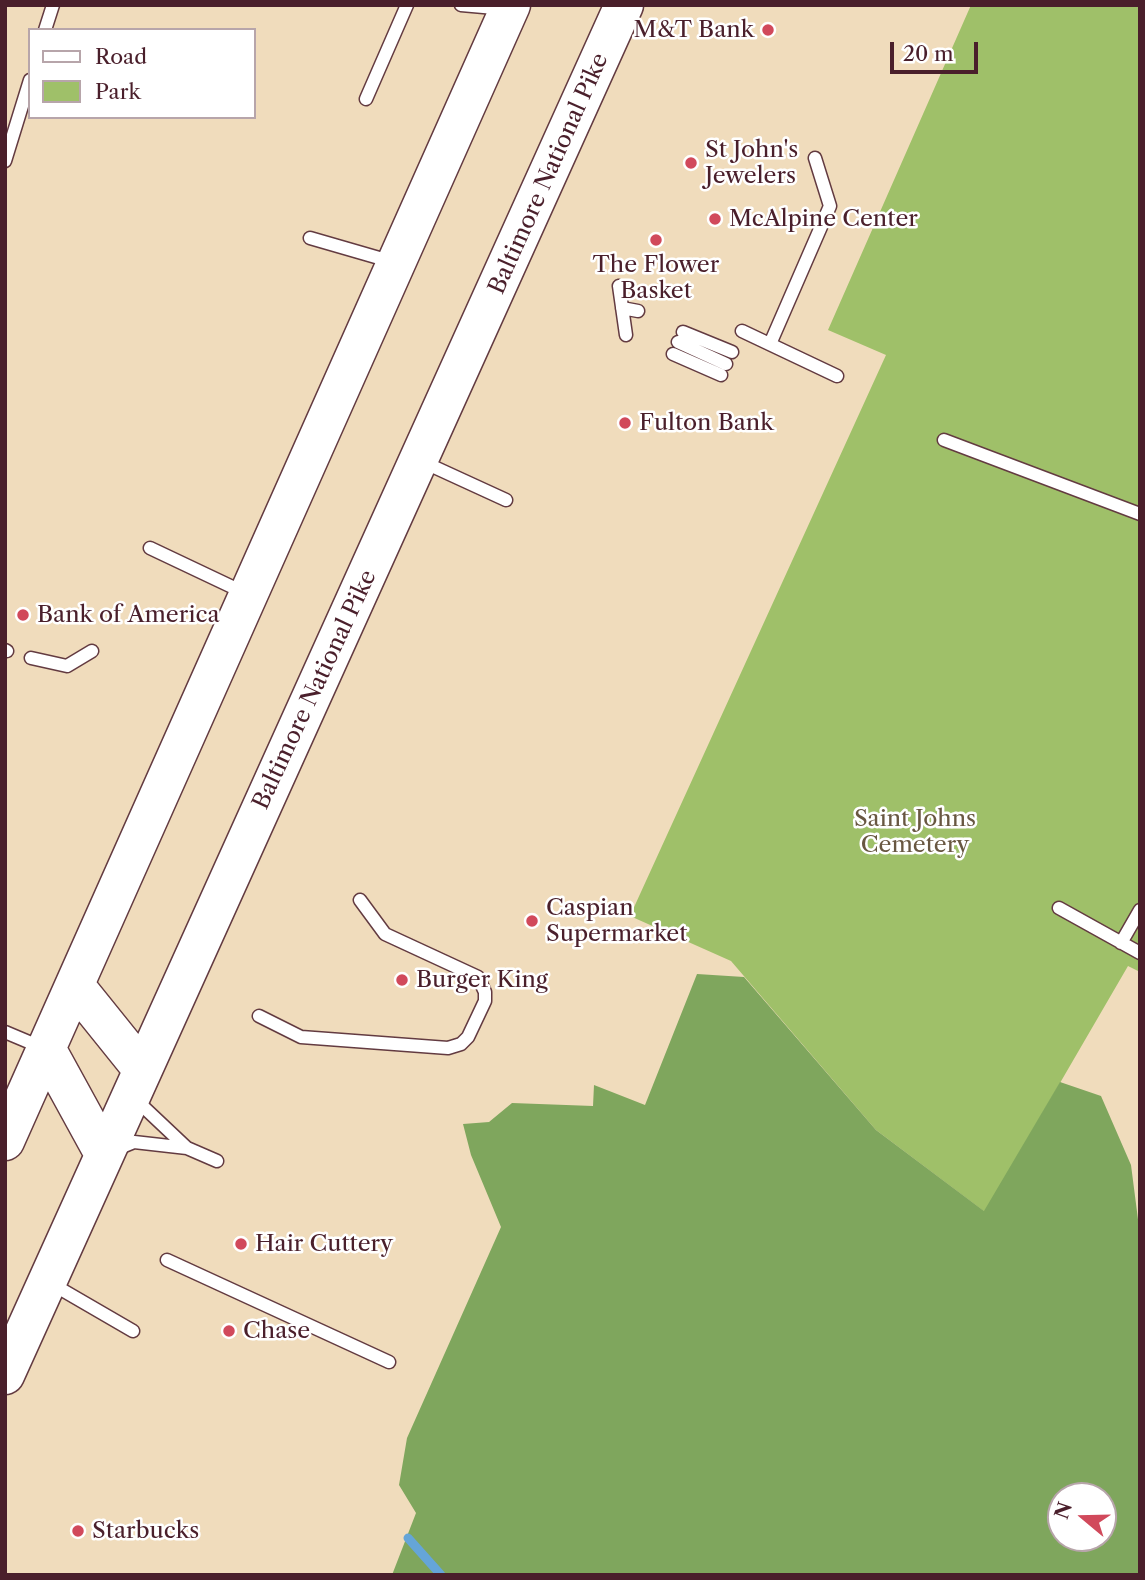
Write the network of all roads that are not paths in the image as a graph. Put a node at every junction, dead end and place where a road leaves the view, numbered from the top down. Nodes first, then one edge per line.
1 (53, 5) edge
2 (407, 5) edge
3 (461, 5) edge
4 (624, 5) edge
5 (510, 7) edge
6 (46, 28) edge
7 (28, 86) edge
8 (366, 99) dead end
9 (815, 158) dead end
10 (5, 161) edge
11 (310, 239) dead end
12 (397, 264) junction
13 (619, 286) dead end
14 (622, 308) junction
15 (635, 317) dead end
16 (742, 331) dead end
17 (626, 335) dead end
18 (678, 343) joint
19 (770, 344) junction
20 (836, 376) dead end
21 (944, 440) dead end
22 (421, 461) junction
23 (506, 500) dead end
24 (1140, 514) edge
25 (150, 548) dead end
26 (250, 595) junction
27 (92, 651) dead end
28 (31, 658) dead end
29 (360, 900) dead end
30 (1059, 908) dead end
31 (1140, 910) edge
32 (1121, 943) junction
33 (1140, 953) edge
34 (76, 987) junction
35 (259, 1016) dead end
36 (5, 1032) edge
37 (47, 1049) junction
38 (136, 1082) junction
39 (12, 1119) edge
40 (187, 1148) junction
41 (104, 1154) junction
42 (217, 1161) dead end
43 (167, 1261) dead end
44 (47, 1282) junction
45 (133, 1331) dead end
46 (389, 1362) dead end
47 (5, 1375) edge

1 - 6 lane
2 - 8 lane
3 - 5 lane
4 - 22 main road, Baltimore National Pike
5 - 12 main road
7 - 10 lane
9 - 19 lane
11 - 12 lane
12 - 26 main road
13 - 14 lane
14 - 15 lane
14 - 17 lane
16 - 19 lane
18 - 18 lane
19 - 20 lane
21 - 24 lane
22 - 23 lane
22 - 38 main road, Baltimore National Pike
25 - 26 lane
26 - 34 main road
27 - 28 lane
29 - 35 lane
30 - 32 lane
31 - 32 lane
32 - 33 lane
34 - 37 main road
34 - 38 main road
36 - 37 lane
37 - 39 main road
37 - 41 main road
38 - 40 lane
38 - 41 main road, Baltimore National Pike
40 - 41 lane
40 - 42 lane
41 - 44 main road, Baltimore National Pike
43 - 46 lane
44 - 45 lane
44 - 47 main road, Baltimore National Pike

